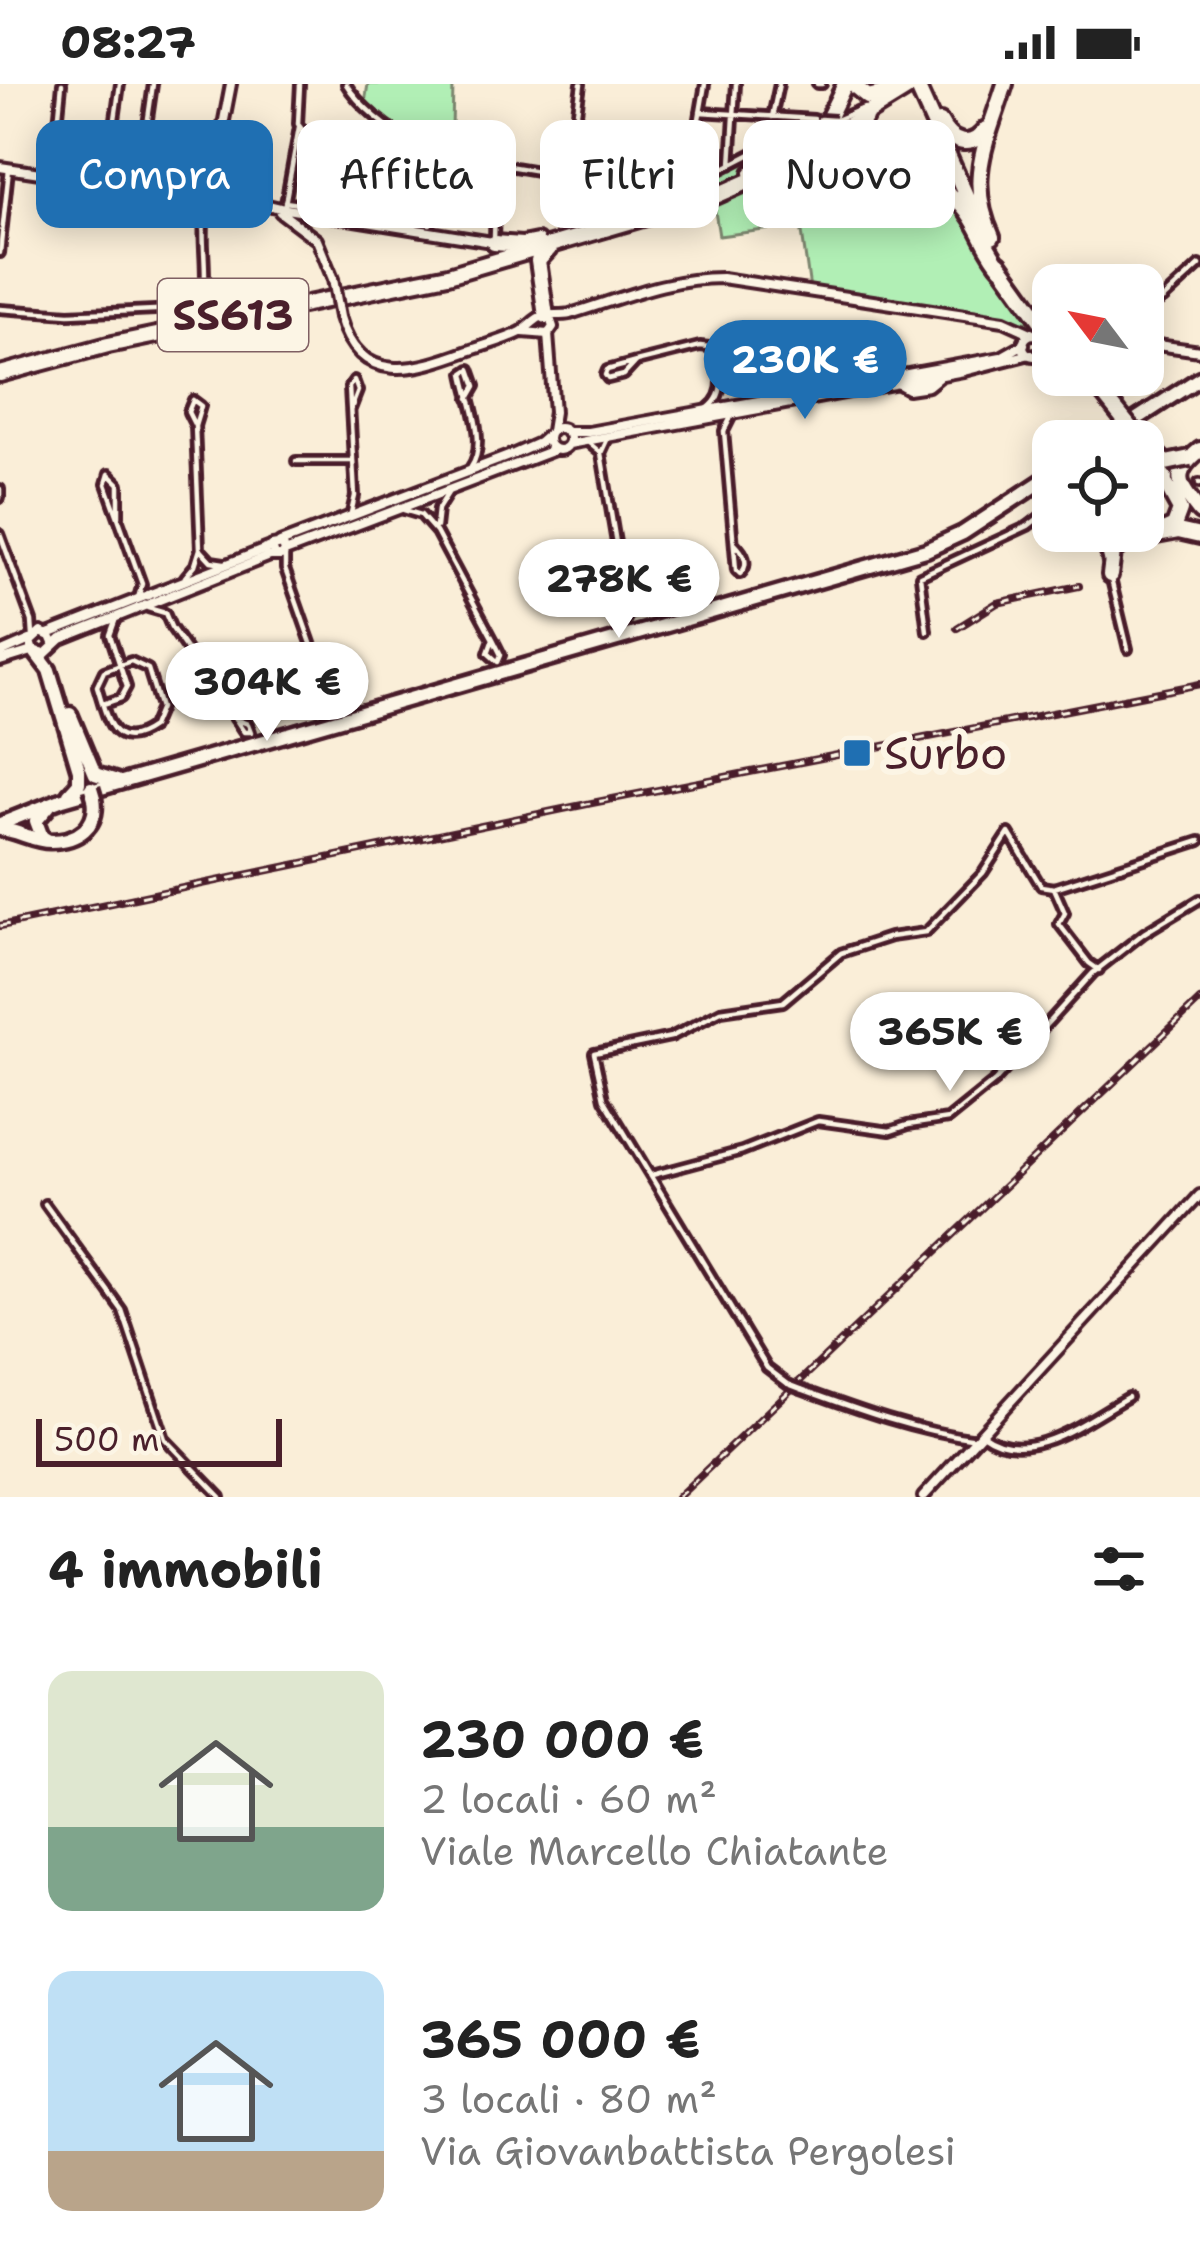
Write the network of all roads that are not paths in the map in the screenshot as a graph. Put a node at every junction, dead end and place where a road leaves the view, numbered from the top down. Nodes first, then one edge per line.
1 (62, 84) edge
2 (120, 84) edge
3 (152, 84) edge
4 (231, 84) edge
5 (300, 84) edge
6 (346, 84) edge
7 (581, 84) edge
8 (705, 84) edge
9 (736, 84) edge
10 (778, 84) edge
11 (848, 84) edge
12 (1003, 84) edge
13 (916, 91) edge
14 (869, 106) junction
15 (700, 112) junction
16 (734, 114) junction
17 (772, 117) junction
18 (820, 119) junction
19 (57, 120) edge
20 (115, 120) edge
21 (148, 120) edge
22 (226, 120) edge
23 (298, 120) edge
24 (384, 120) edge
25 (576, 120) edge
26 (699, 120) edge
27 (864, 120) edge
28 (297, 133) edge
29 (731, 165) junction
30 (4, 168) edge
31 (719, 168) edge
32 (36, 173) edge
33 (743, 185) edge
34 (719, 188) edge
35 (719, 188) edge
36 (955, 201) edge
37 (273, 205) edge
38 (273, 206) edge
39 (282, 207) junction
40 (297, 208) edge
41 (2, 222) edge
42 (494, 228) edge
43 (592, 228) edge
44 (202, 230) edge
45 (595, 233) junction
46 (572, 234) junction
47 (494, 242) junction
48 (0, 253) edge
49 (1000, 261) junction
50 (1200, 265) edge
51 (473, 268) junction
52 (1164, 296) edge
53 (0, 309) edge
54 (1032, 309) edge
55 (544, 325) junction
56 (1027, 340) junction
57 (1032, 340) edge
58 (1164, 346) edge
59 (1198, 351) edge
60 (1030, 354) joint
61 (636, 362) dead end
62 (0, 371) edge
63 (1198, 378) edge
64 (721, 390) junction
65 (1102, 396) edge
66 (469, 398) dead end
67 (741, 408) junction
68 (351, 409) dead end
69 (554, 412) junction
70 (701, 415) junction
71 (1121, 420) edge
72 (1135, 420) edge
73 (195, 425) dead end
74 (565, 430) junction
75 (724, 431) junction
76 (550, 433) junction
77 (617, 434) junction
78 (583, 441) junction
79 (569, 444) junction
80 (479, 449) junction
81 (554, 450) junction
82 (1197, 451) edge
83 (601, 453) junction
84 (514, 454) junction
85 (296, 461) dead end
86 (353, 461) junction
87 (1164, 462) edge
88 (1164, 474) edge
89 (1165, 478) joint
90 (460, 479) junction
91 (1032, 488) edge
92 (355, 496) junction
93 (375, 508) junction
94 (387, 512) junction
95 (118, 516) junction
96 (1200, 517) edge
97 (338, 523) junction
98 (1032, 523) edge
99 (1164, 531) edge
100 (436, 532) junction
101 (1164, 533) edge
102 (0, 534) edge
103 (1200, 536) edge
104 (735, 544) dead end
105 (200, 549) junction
106 (278, 549) junction
107 (1112, 552) edge
108 (232, 563) junction
109 (1110, 574) joint
110 (142, 584) junction
111 (177, 589) junction
112 (156, 592) junction
113 (624, 592) dead end
114 (137, 604) junction
115 (165, 613) junction
116 (122, 615) junction
117 (32, 621) junction
118 (90, 627) junction
119 (927, 631) dead end
120 (110, 635) junction
121 (49, 639) junction
122 (494, 640) dead end
123 (33, 645) junction
124 (1128, 649) dead end
125 (0, 657) edge
126 (120, 665) junction
127 (324, 682) dead end
128 (63, 703) junction
129 (103, 704) junction
130 (235, 719) dead end
131 (141, 776) junction
132 (63, 799) junction
133 (34, 808) junction
134 (0, 827) edge
135 (50, 841) junction
136 (1200, 841) edge
137 (1054, 888) junction
138 (1200, 898) edge
139 (1099, 970) junction
140 (652, 1175) junction
141 (1200, 1195) edge
142 (45, 1204) dead end
143 (1128, 1397) dead end
144 (979, 1436) junction
145 (221, 1497) edge
146 (923, 1497) edge

1 - 19 street
2 - 20 street
3 - 21 street
4 - 22 street
5 - 23 street
6 - 24 street
7 - 25 street
8 - 15 street
9 - 16 street
10 - 17 street
11 - 13 highway
11 - 34 highway
12 - 13 highway
12 - 49 highway
13 - 13 highway
13 - 14 highway, SS613
13 - 27 highway, SS613
13 - 49 highway
14 - 18 street, bridge
14 - 35 highway, SS613
15 - 16 street
15 - 26 street
16 - 17 street
16 - 29 street
17 - 18 street
18 - 29 street
28 - 39 street
29 - 31 street
30 - 32 street
30 - 41 street
33 - 45 highway, SS613
36 - 49 highway
37 - 39 street
38 - 39 street
39 - 40 street
39 - 47 street
39 - 55 street, bridge
41 - 48 street
42 - 47 street
43 - 46 highway, SS613
44 - 53 street
45 - 51 highway, SS613
45 - 55 highway
46 - 47 highway
46 - 62 highway, SS613
49 - 54 highway
50 - 52 street
51 - 55 highway
51 - 62 highway, SS613
55 - 56 street
55 - 69 street
56 - 57 street
56 - 60 street
56 - 67 street
58 - 59 street
60 - 67 street
61 - 64 street
63 - 72 main road
64 - 67 street
64 - 70 street
65 - 71 highway, bridge
66 - 80 street
67 - 70 street
67 - 75 street
68 - 86 street
69 - 74 street
69 - 76 street
70 - 74 street
70 - 75 street
70 - 77 street
73 - 105 street
74 - 76 street
74 - 79 street
75 - 104 street
76 - 81 street
76 - 84 street
77 - 78 street
77 - 83 street
78 - 79 street
78 - 83 street
79 - 81 street
80 - 84 street
80 - 90 street
81 - 90 street
82 - 87 highway, bridge
82 - 88 street
82 - 96 highway
83 - 113 street
84 - 90 street
85 - 86 street
86 - 92 street
89 - 96 highway
89 - 99 highway
90 - 93 street
90 - 94 street
90 - 100 street
91 - 131 main road
92 - 93 street
92 - 97 street
93 - 97 street
94 - 100 street
94 - 106 street
95 - 95 street
95 - 110 street
97 - 106 street
98 - 119 street
100 - 122 street
101 - 103 highway
102 - 117 street
105 - 108 street
105 - 111 street
106 - 108 street
106 - 111 street
106 - 127 street
107 - 109 highway
108 - 111 street
109 - 124 street
110 - 112 street
110 - 114 street
111 - 112 street
111 - 114 street
111 - 115 street
112 - 114 street
114 - 115 street
114 - 116 street
114 - 121 street
115 - 130 street
116 - 118 street
116 - 120 street
117 - 121 street
117 - 123 street
118 - 120 street
118 - 121 street
120 - 126 street
121 - 123 street
121 - 123 street
121 - 128 main road
123 - 125 street
123 - 128 main road
126 - 129 street
126 - 129 street
126 - 129 street
128 - 131 main road
128 - 133 main road
128 - 135 main road
131 - 132 main road
132 - 133 main road
132 - 135 main road
133 - 134 main road
134 - 135 main road
136 - 137 street
137 - 139 street
137 - 140 street
138 - 139 street
139 - 140 street
140 - 144 street, bridge
141 - 144 street
142 - 145 street
143 - 144 street
144 - 146 street

